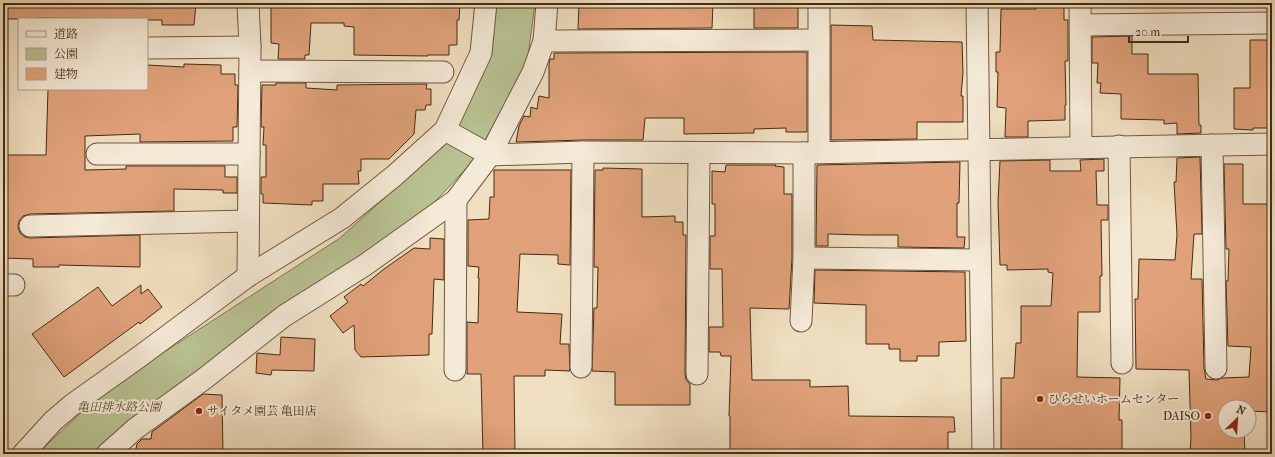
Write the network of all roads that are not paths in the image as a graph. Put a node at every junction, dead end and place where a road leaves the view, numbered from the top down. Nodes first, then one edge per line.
1 (248, 3) edge
2 (486, 3) edge
3 (547, 3) edge
4 (819, 3) edge
5 (977, 3) edge
6 (1080, 3) edge
7 (1272, 23) edge
8 (1081, 25) junction
9 (819, 40) junction
10 (544, 41) junction
11 (250, 47) junction
12 (148, 48) edge
13 (250, 71) junction
14 (443, 72) dead end
15 (445, 130) junction
16 (1272, 144) edge
17 (1212, 145) junction
18 (1119, 146) junction
19 (1081, 147) junction
20 (980, 149) junction
21 (583, 152) junction
22 (811, 152) junction
23 (699, 153) junction
24 (97, 154) dead end
25 (249, 154) junction
26 (490, 155) junction
27 (456, 200) junction
28 (248, 221) junction
29 (30, 226) dead end
30 (804, 258) junction
31 (980, 260) junction
32 (248, 276) junction
33 (801, 321) dead end
34 (1122, 363) dead end
35 (581, 367) dead end
36 (1216, 368) dead end
37 (455, 370) dead end
38 (696, 374) dead end
39 (23, 454) edge
40 (107, 454) edge
41 (983, 454) edge

1 - 11 street
2 - 15 street
3 - 10 street
4 - 9 street
5 - 20 street
6 - 8 street
7 - 8 street
8 - 19 street
9 - 10 street
9 - 22 street
10 - 26 street
11 - 12 street
11 - 13 street
13 - 14 street
13 - 25 street
15 - 26 street
15 - 32 street
16 - 17 street
17 - 18 street
17 - 36 street
18 - 19 street
18 - 34 street
19 - 20 street
20 - 22 street
20 - 31 street
21 - 23 street
21 - 26 street
21 - 35 street
22 - 23 street
22 - 30 street
23 - 38 street
24 - 25 street
25 - 28 street
26 - 27 street
27 - 37 street
27 - 40 street
28 - 29 street
28 - 32 street
30 - 31 street
30 - 33 street
31 - 41 street
32 - 39 street

